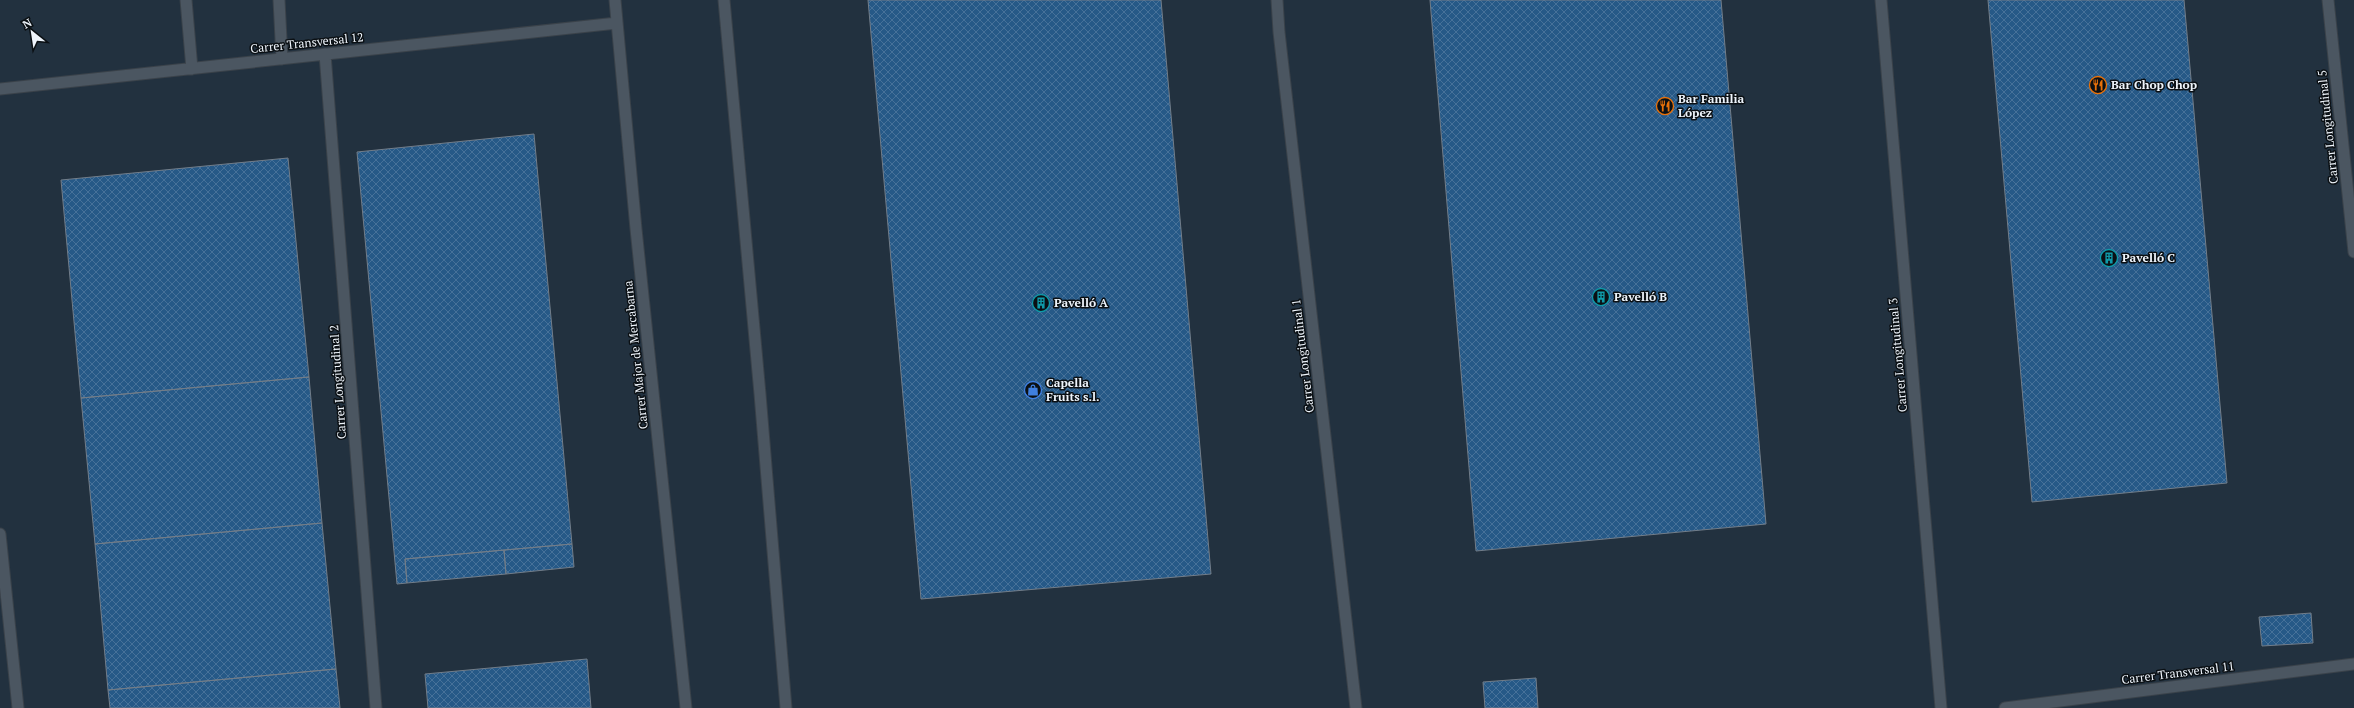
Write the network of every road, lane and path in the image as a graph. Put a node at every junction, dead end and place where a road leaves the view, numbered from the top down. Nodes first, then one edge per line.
1 (186, 0) edge
2 (278, 0) edge
3 (615, 0) edge
4 (724, 0) edge
5 (1277, 0) edge
6 (1881, 0) edge
7 (2328, 0) edge
8 (617, 23) junction
9 (325, 54) junction
10 (282, 59) junction
11 (192, 69) junction
12 (0, 89) edge
13 (2354, 252) edge
14 (0, 534) edge
15 (2354, 664) edge
16 (18, 708) edge
17 (376, 708) edge
18 (686, 708) edge
19 (786, 708) edge
20 (1356, 708) edge
21 (1941, 708) edge
22 (2005, 708) edge

1 - 11 lane
2 - 10 lane
3 - 8 lane, Carrer Major de Mercabarna
4 - 19 lane
5 - 20 lane, Carrer Longitudinal 1
6 - 21 lane, Carrer Longitudinal 3
7 - 13 lane, Carrer Longitudinal 5
8 - 9 lane, Carrer Transversal 12
8 - 18 lane, Carrer Major de Mercabarna
9 - 10 lane, Carrer Transversal 12
9 - 17 lane, Carrer Longitudinal 2
10 - 11 lane, Carrer Transversal 12
11 - 12 lane, Carrer Transversal 12
14 - 16 lane
15 - 22 lane, Carrer Transversal 11

